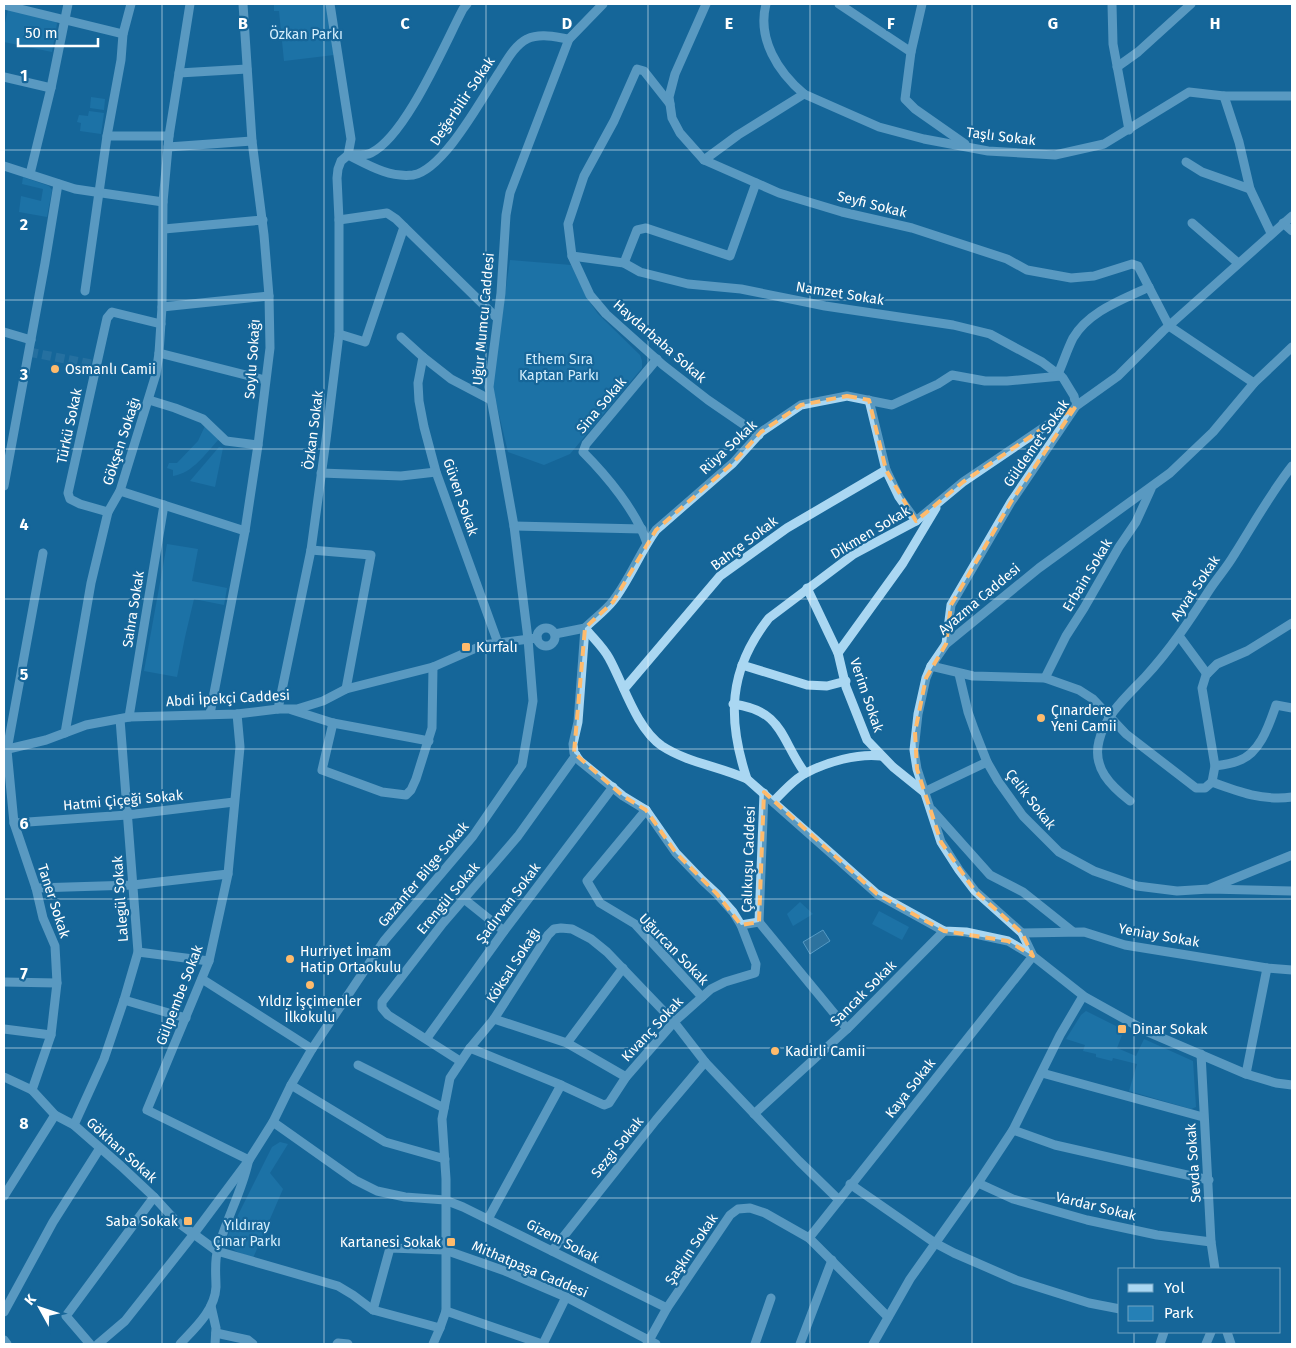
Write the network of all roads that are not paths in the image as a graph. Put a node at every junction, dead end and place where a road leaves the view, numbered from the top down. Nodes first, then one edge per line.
1 (68, 4) edge
2 (131, 4) edge
3 (190, 4) edge
4 (243, 4) edge
5 (330, 4) edge
6 (467, 4) edge
7 (603, 4) edge
8 (706, 4) edge
9 (766, 4) edge
10 (839, 4) edge
11 (922, 4) edge
12 (1112, 4) edge
13 (1191, 4) edge
14 (4, 5) edge
15 (64, 21) junction
16 (123, 34) junction
17 (569, 39) junction
18 (911, 52) junction
19 (1117, 67) junction
20 (247, 69) junction
21 (179, 73) junction
22 (4, 77) edge
23 (51, 88) junction
24 (804, 94) junction
25 (1224, 96) junction
26 (1292, 96) edge
27 (670, 104) junction
28 (1129, 130) junction
29 (107, 136) junction
30 (170, 136) junction
31 (252, 141) junction
32 (969, 146) junction
33 (168, 147) junction
34 (348, 155) junction
35 (704, 160) junction
36 (1186, 162) dead end
37 (4, 166) edge
38 (30, 174) junction
39 (756, 183) junction
40 (58, 184) junction
41 (1250, 189) junction
42 (100, 193) junction
43 (163, 202) junction
44 (1292, 216) edge
45 (263, 220) junction
46 (340, 220) junction
47 (1192, 223) dead end
48 (1283, 223) junction
49 (404, 227) junction
50 (164, 229) junction
51 (1292, 231) edge
52 (1271, 233) junction
53 (572, 256) junction
54 (624, 263) junction
55 (1238, 264) junction
56 (1149, 287) junction
57 (85, 291) dead end
58 (268, 296) junction
59 (162, 307) junction
60 (498, 318) junction
61 (161, 324) junction
62 (1169, 326) junction
63 (4, 332) edge
64 (339, 334) junction
65 (402, 337) dead end
66 (31, 340) junction
67 (1292, 347) edge
68 (159, 353) junction
69 (423, 357) junction
70 (656, 359) junction
71 (1060, 375) junction
72 (265, 380) junction
73 (1254, 383) junction
74 (149, 400) junction
75 (491, 400) junction
76 (869, 400) junction
77 (1076, 406) junction
78 (759, 435) junction
79 (258, 445) junction
80 (1292, 466) edge
81 (886, 470) junction
82 (436, 472) junction
83 (321, 473) junction
84 (4, 486) edge
85 (1152, 486) junction
86 (120, 492) junction
87 (940, 502) junction
88 (164, 505) junction
89 (108, 512) junction
90 (916, 521) junction
91 (514, 526) junction
92 (642, 529) junction
93 (245, 531) junction
94 (647, 543) junction
95 (311, 550) junction
96 (43, 553) dead end
97 (808, 588) junction
98 (1292, 623) edge
99 (585, 628) junction
100 (555, 634) junction
101 (1179, 636) junction
102 (538, 638) junction
103 (528, 639) junction
104 (498, 643) junction
105 (946, 644) junction
106 (838, 653) junction
107 (742, 665) junction
108 (930, 666) junction
109 (433, 667) junction
110 (960, 674) junction
111 (1207, 674) junction
112 (1045, 678) junction
113 (846, 681) junction
114 (346, 689) junction
115 (624, 690) junction
116 (733, 704) junction
117 (1292, 708) edge
118 (278, 709) junction
119 (289, 709) junction
120 (210, 714) junction
121 (237, 714) junction
122 (124, 718) junction
123 (1110, 718) junction
124 (332, 723) junction
125 (65, 733) junction
126 (429, 741) junction
127 (6, 750) edge
128 (576, 755) junction
129 (881, 756) junction
130 (987, 762) junction
131 (1215, 766) junction
132 (805, 773) junction
133 (747, 779) junction
134 (1212, 782) junction
135 (613, 787) junction
136 (924, 792) junction
137 (764, 793) junction
138 (1292, 797) edge
139 (774, 801) junction
140 (1130, 801) dead end
141 (234, 802) junction
142 (928, 806) junction
143 (646, 810) junction
144 (127, 815) junction
145 (14, 823) junction
146 (1292, 855) edge
147 (228, 874) junction
148 (133, 885) junction
149 (36, 888) junction
150 (1209, 889) junction
151 (1292, 891) edge
152 (464, 899) junction
153 (759, 922) junction
154 (741, 925) junction
155 (504, 931) junction
156 (944, 931) junction
157 (1072, 931) junction
158 (1022, 933) junction
159 (138, 952) junction
160 (1033, 956) junction
161 (209, 961) junction
162 (623, 968) junction
163 (1267, 968) junction
164 (1292, 970) edge
165 (202, 979) junction
166 (4, 982) edge
167 (58, 982) junction
168 (1083, 996) junction
169 (702, 997) junction
170 (124, 1000) junction
171 (186, 1018) junction
172 (494, 1018) junction
173 (674, 1022) junction
174 (4, 1029) edge
175 (847, 1029) junction
176 (51, 1035) junction
177 (427, 1038) junction
178 (567, 1043) junction
179 (470, 1048) junction
180 (312, 1049) junction
181 (1201, 1054) junction
182 (460, 1061) junction
183 (705, 1062) junction
184 (358, 1065) dead end
185 (1042, 1073) junction
186 (1246, 1074) junction
187 (4, 1077) edge
188 (626, 1077) junction
189 (291, 1084) junction
190 (561, 1085) junction
191 (1292, 1085) edge
192 (32, 1090) junction
193 (444, 1108) junction
194 (754, 1114) junction
195 (55, 1115) junction
196 (1203, 1118) junction
197 (273, 1122) junction
198 (74, 1126) junction
199 (1013, 1130) junction
200 (100, 1148) junction
201 (444, 1159) junction
202 (249, 1160) junction
203 (1209, 1180) junction
204 (978, 1183) junction
205 (850, 1184) junction
206 (4, 1196) edge
207 (154, 1197) junction
208 (445, 1200) junction
209 (839, 1200) junction
210 (488, 1219) junction
211 (193, 1235) junction
212 (809, 1238) junction
213 (1211, 1242) junction
214 (935, 1243) junction
215 (445, 1250) junction
216 (552, 1250) junction
217 (217, 1251) junction
218 (832, 1260) junction
219 (1215, 1268) edge
220 (566, 1297) junction
221 (771, 1298) dead end
222 (211, 1306) junction
223 (666, 1308) junction
224 (1118, 1309) edge
225 (373, 1310) junction
226 (446, 1311) junction
227 (4, 1312) edge
228 (888, 1317) junction
229 (440, 1328) junction
230 (216, 1333) junction
231 (4, 1340) edge
232 (650, 1343) edge
233 (7, 1344) edge
234 (90, 1344) edge
235 (98, 1344) edge
236 (180, 1344) edge
237 (215, 1344) edge
238 (254, 1344) edge
239 (337, 1344) edge
240 (348, 1344) edge
241 (433, 1344) edge
242 (543, 1344) edge
243 (755, 1344) edge
244 (800, 1344) edge
245 (873, 1344) edge

1 - 15 street
2 - 16 street
3 - 21 street, Gökşen Sokağı
4 - 20 street, Soylu Sokağı
5 - 34 street
6 - 34 street
7 - 17 street
8 - 27 street, Seyfi Sokak
9 - 24 street, Taşlı Sokak
10 - 18 street
11 - 18 street
12 - 19 street
13 - 19 street
14 - 15 street
15 - 16 street
15 - 23 street
16 - 29 street
17 - 34 street, Değerbilir Sokak
17 - 60 street, Uğur Mumcu Caddesi
18 - 32 street
19 - 28 street
20 - 21 street
20 - 31 street, Soylu Sokağı
21 - 30 street, Gökşen Sokağı
22 - 23 street
23 - 38 street
24 - 32 street, Taşlı Sokak
24 - 35 street
25 - 26 street, Taşlı Sokak
25 - 28 street, Taşlı Sokak
25 - 41 street
27 - 35 street, Seyfi Sokak
27 - 53 street, Haydarbaba Sokak
28 - 32 street, Taşlı Sokak
29 - 30 street
29 - 42 street
30 - 33 street, Gökşen Sokağı
31 - 33 street
31 - 45 street, Soylu Sokağı
33 - 43 street, Gökşen Sokağı
34 - 46 street, Özkan Sokak
35 - 39 street, Seyfi Sokak
36 - 41 street
37 - 38 street
38 - 40 street
39 - 54 street
39 - 56 street, Seyfi Sokak
40 - 42 street
40 - 66 street
41 - 52 street
42 - 43 street
42 - 57 street
43 - 50 street, Gökşen Sokağı
44 - 48 street, Güldemet Sokak
45 - 50 street
45 - 58 street, Soylu Sokağı
46 - 49 street
46 - 64 street, Özkan Sokak
47 - 55 street
48 - 51 street
48 - 52 street, Güldemet Sokak
49 - 60 street
49 - 64 street
50 - 59 street, Gökşen Sokağı
52 - 55 street, Güldemet Sokak
53 - 54 street, Namzet Sokak
53 - 70 street, Haydarbaba Sokak
54 - 71 street, Namzet Sokak
55 - 62 street, Güldemet Sokak
56 - 62 street, Seyfi Sokak
56 - 71 street
58 - 59 street
58 - 72 street, Soylu Sokağı
59 - 61 street, Gökşen Sokağı
60 - 75 street, Uğur Mumcu Caddesi
61 - 68 street, Gökşen Sokağı
61 - 89 street, Türkü Sokak
62 - 73 street
62 - 77 street, Güldemet Sokak
63 - 66 street
64 - 83 street, Özkan Sokak
65 - 69 street
66 - 84 street
67 - 73 street, Ayazma Caddesi
68 - 72 street
68 - 74 street, Gökşen Sokağı
69 - 75 street
69 - 82 street, Güven Sokak
70 - 78 street, Haydarbaba Sokak
70 - 92 street, Sina Sokak
71 - 76 street, Rüya Sokak
71 - 77 street, Namzet Sokak
72 - 79 street, Soylu Sokağı
73 - 85 street, Ayazma Caddesi
74 - 79 street
74 - 86 street, Gökşen Sokağı
75 - 91 street, Uğur Mumcu Caddesi
76 - 78 street, Rüya Sokak
76 - 81 street
77 - 87 street, Dikmen Sokak
77 - 105 street, Güldemet Sokak
78 - 94 street, Rüya Sokak
79 - 93 street, Soylu Sokağı
80 - 101 street, Ayvat Sokak
81 - 90 street
81 - 115 street, Bahçe Sokak
82 - 83 street
82 - 104 street, Güven Sokak
83 - 95 street, Özkan Sokak
85 - 105 street, Ayazma Caddesi
85 - 112 street, Erbain Sokak
86 - 88 street
86 - 89 street, Gökşen Sokağı
87 - 90 street, Dikmen Sokak
87 - 106 street
88 - 93 street
88 - 122 street, Sahra Sokak
89 - 125 street, Gökşen Sokağı
90 - 97 street, Dikmen Sokak
91 - 92 street
91 - 103 street, Uğur Mumcu Caddesi
92 - 94 street, Sina Sokak
93 - 120 street, Soylu Sokağı
94 - 99 street, Rüya Sokak
95 - 114 street
95 - 118 street, Özkan Sokak
96 - 127 street, Taner Sokak
97 - 106 street, Verim Sokak
97 - 107 street, Dikmen Sokak
98 - 111 street
99 - 100 street, Abdi İpekçi Caddesi
99 - 115 street
99 - 128 street
100 - 102 street, Abdi İpekçi Caddesi
100 - 102 street, Abdi İpekçi Caddesi
101 - 111 street
101 - 123 street, Ayvat Sokak
102 - 103 street, Abdi İpekçi Caddesi
103 - 104 street, Abdi İpekçi Caddesi
103 - 180 street, Gazanfer Bilge Sokak
104 - 109 street, Abdi İpekçi Caddesi
105 - 108 street, Ayazma Caddesi
106 - 113 street, Verim Sokak
107 - 113 street
107 - 116 street, Dikmen Sokak
108 - 110 street
108 - 136 street, Ayazma Caddesi
109 - 114 street, Abdi İpekçi Caddesi
109 - 126 street
110 - 112 street
110 - 130 street, Çelik Sokak
111 - 131 street
112 - 123 street
113 - 129 street, Verim Sokak
114 - 119 street, Abdi İpekçi Caddesi
115 - 133 street
116 - 132 street
116 - 133 street, Dikmen Sokak
117 - 131 street
118 - 119 street, Abdi İpekçi Caddesi
118 - 121 street, Abdi İpekçi Caddesi
119 - 124 street
120 - 121 street, Abdi İpekçi Caddesi
120 - 122 street, Abdi İpekçi Caddesi
121 - 141 street, Gülpembe Sokak
122 - 125 street, Abdi İpekçi Caddesi
122 - 144 street, Lalegül Sokak
123 - 134 street
123 - 140 street, Ayvat Sokak
124 - 126 street
124 - 126 street
125 - 127 street, Abdi İpekçi Caddesi
127 - 145 street, Taner Sokak
128 - 135 street, Çalıkuşu Caddesi
128 - 152 street, Erengül Sokak
129 - 132 street
129 - 136 street, Verim Sokak
130 - 136 street
130 - 150 street, Çelik Sokak
131 - 134 street
132 - 139 street
133 - 137 street
134 - 138 street
135 - 143 street, Çalıkuşu Caddesi
135 - 155 street, Şadırvan Sokak
136 - 142 street, Ayazma Caddesi
137 - 139 street, Çalıkuşu Caddesi
137 - 153 street, Çalıkuşu Caddesi
139 - 156 street, Çalıkuşu Caddesi
141 - 144 street, Hatmi Çiçeği Sokak
141 - 147 street, Gülpembe Sokak
142 - 157 street
142 - 158 street, Ayazma Caddesi
143 - 154 street, Çalıkuşu Caddesi
143 - 169 street, Uğurcan Sokak
144 - 145 street, Hatmi Çiçeği Sokak
144 - 148 street, Lalegül Sokak
145 - 149 street, Taner Sokak
146 - 150 street
147 - 148 street
147 - 161 street, Gülpembe Sokak
148 - 149 street
148 - 159 street, Lalegül Sokak
149 - 167 street, Taner Sokak
150 - 151 street, Çelik Sokak
152 - 155 street
152 - 177 street, Erengül Sokak
153 - 154 street, Çalıkuşu Caddesi
153 - 175 street
154 - 169 street, Kıvanç Sokak
155 - 177 street, Şadırvan Sokak
156 - 160 street, Çalıkuşu Caddesi
156 - 175 street, Sancak Sokak
157 - 158 street, Yeniay Sokak
157 - 163 street, Yeniay Sokak
158 - 160 street, Ayazma Caddesi
159 - 161 street
159 - 170 street, Lalegül Sokak
160 - 168 street, Ayazma Caddesi
160 - 205 street, Kaya Sokak
161 - 165 street, Gülpembe Sokak
162 - 172 street, Köksal Sokağı
162 - 173 street, Köksal Sokağı
162 - 178 street
163 - 164 street, Yeniay Sokak
163 - 186 street
165 - 171 street, Gülpembe Sokak
165 - 180 street
166 - 167 street
167 - 176 street, Taner Sokak
168 - 181 street, Ayazma Caddesi
168 - 185 street
169 - 173 street, Kıvanç Sokak
170 - 171 street
170 - 198 street, Lalegül Sokak
171 - 202 street, Gülpembe Sokak
172 - 178 street, Kıvanç Sokak
172 - 179 street, Köksal Sokağı
173 - 183 street, Köksal Sokağı
173 - 188 street, Kıvanç Sokak
174 - 176 street
175 - 194 street, Sancak Sokak
176 - 192 street, Taner Sokak
177 - 182 street, Erengül Sokak
178 - 188 street, Kıvanç Sokak
179 - 182 street, Köksal Sokağı
179 - 190 street
180 - 189 street, Gazanfer Bilge Sokak
181 - 186 street, Ayazma Caddesi
181 - 196 street, Sevda Sokak
182 - 193 street, Köksal Sokağı
183 - 194 street, Köksal Sokağı
183 - 216 street, Sezgi Sokak
184 - 193 street
185 - 196 street
185 - 199 street
186 - 191 street, Ayazma Caddesi
187 - 192 street, Gökhan Sokak
188 - 190 street
189 - 197 street, Gazanfer Bilge Sokak
189 - 201 street
190 - 210 street
192 - 195 street, Gökhan Sokak
193 - 201 street, Köksal Sokağı
194 - 209 street, Köksal Sokağı
195 - 198 street, Gökhan Sokak
195 - 206 street
196 - 203 street, Sevda Sokak
197 - 202 street, Gazanfer Bilge Sokak
197 - 208 street, Gizem Sokak
198 - 200 street, Gökhan Sokak
199 - 203 street
199 - 204 street
200 - 207 street, Gökhan Sokak
200 - 227 street
201 - 208 street, Köksal Sokağı
202 - 211 street
202 - 217 street
203 - 213 street, Sevda Sokak
204 - 213 street, Vardar Sokak
204 - 214 street
205 - 209 street, Kaya Sokak
205 - 214 street
207 - 211 street, Gökhan Sokak
207 - 234 street
208 - 210 street, Gizem Sokak
208 - 215 street, Köksal Sokağı
209 - 212 street, Kaya Sokak
210 - 216 street, Gizem Sokak
211 - 217 street, Gökhan Sokak
211 - 235 street
212 - 218 street, Şaşkın Sokak
212 - 223 street, Şaşkın Sokak
213 - 219 street, Sevda Sokak
214 - 224 street
214 - 228 street
215 - 220 street, Mithatpaşa Caddesi
215 - 225 street, Mithatpaşa Caddesi
215 - 226 street, Köksal Sokağı
216 - 223 street, Gizem Sokak
217 - 222 street
217 - 225 street, Gökhan Sokak
218 - 228 street, Şaşkın Sokak
218 - 244 street
220 - 232 street, Mithatpaşa Caddesi
220 - 242 street
221 - 243 street
222 - 230 street
222 - 236 street
223 - 232 street, Şaşkın Sokak
225 - 229 street
226 - 229 street
226 - 242 street
228 - 245 street
229 - 241 street
230 - 237 street
230 - 238 street
231 - 233 street
239 - 240 street

